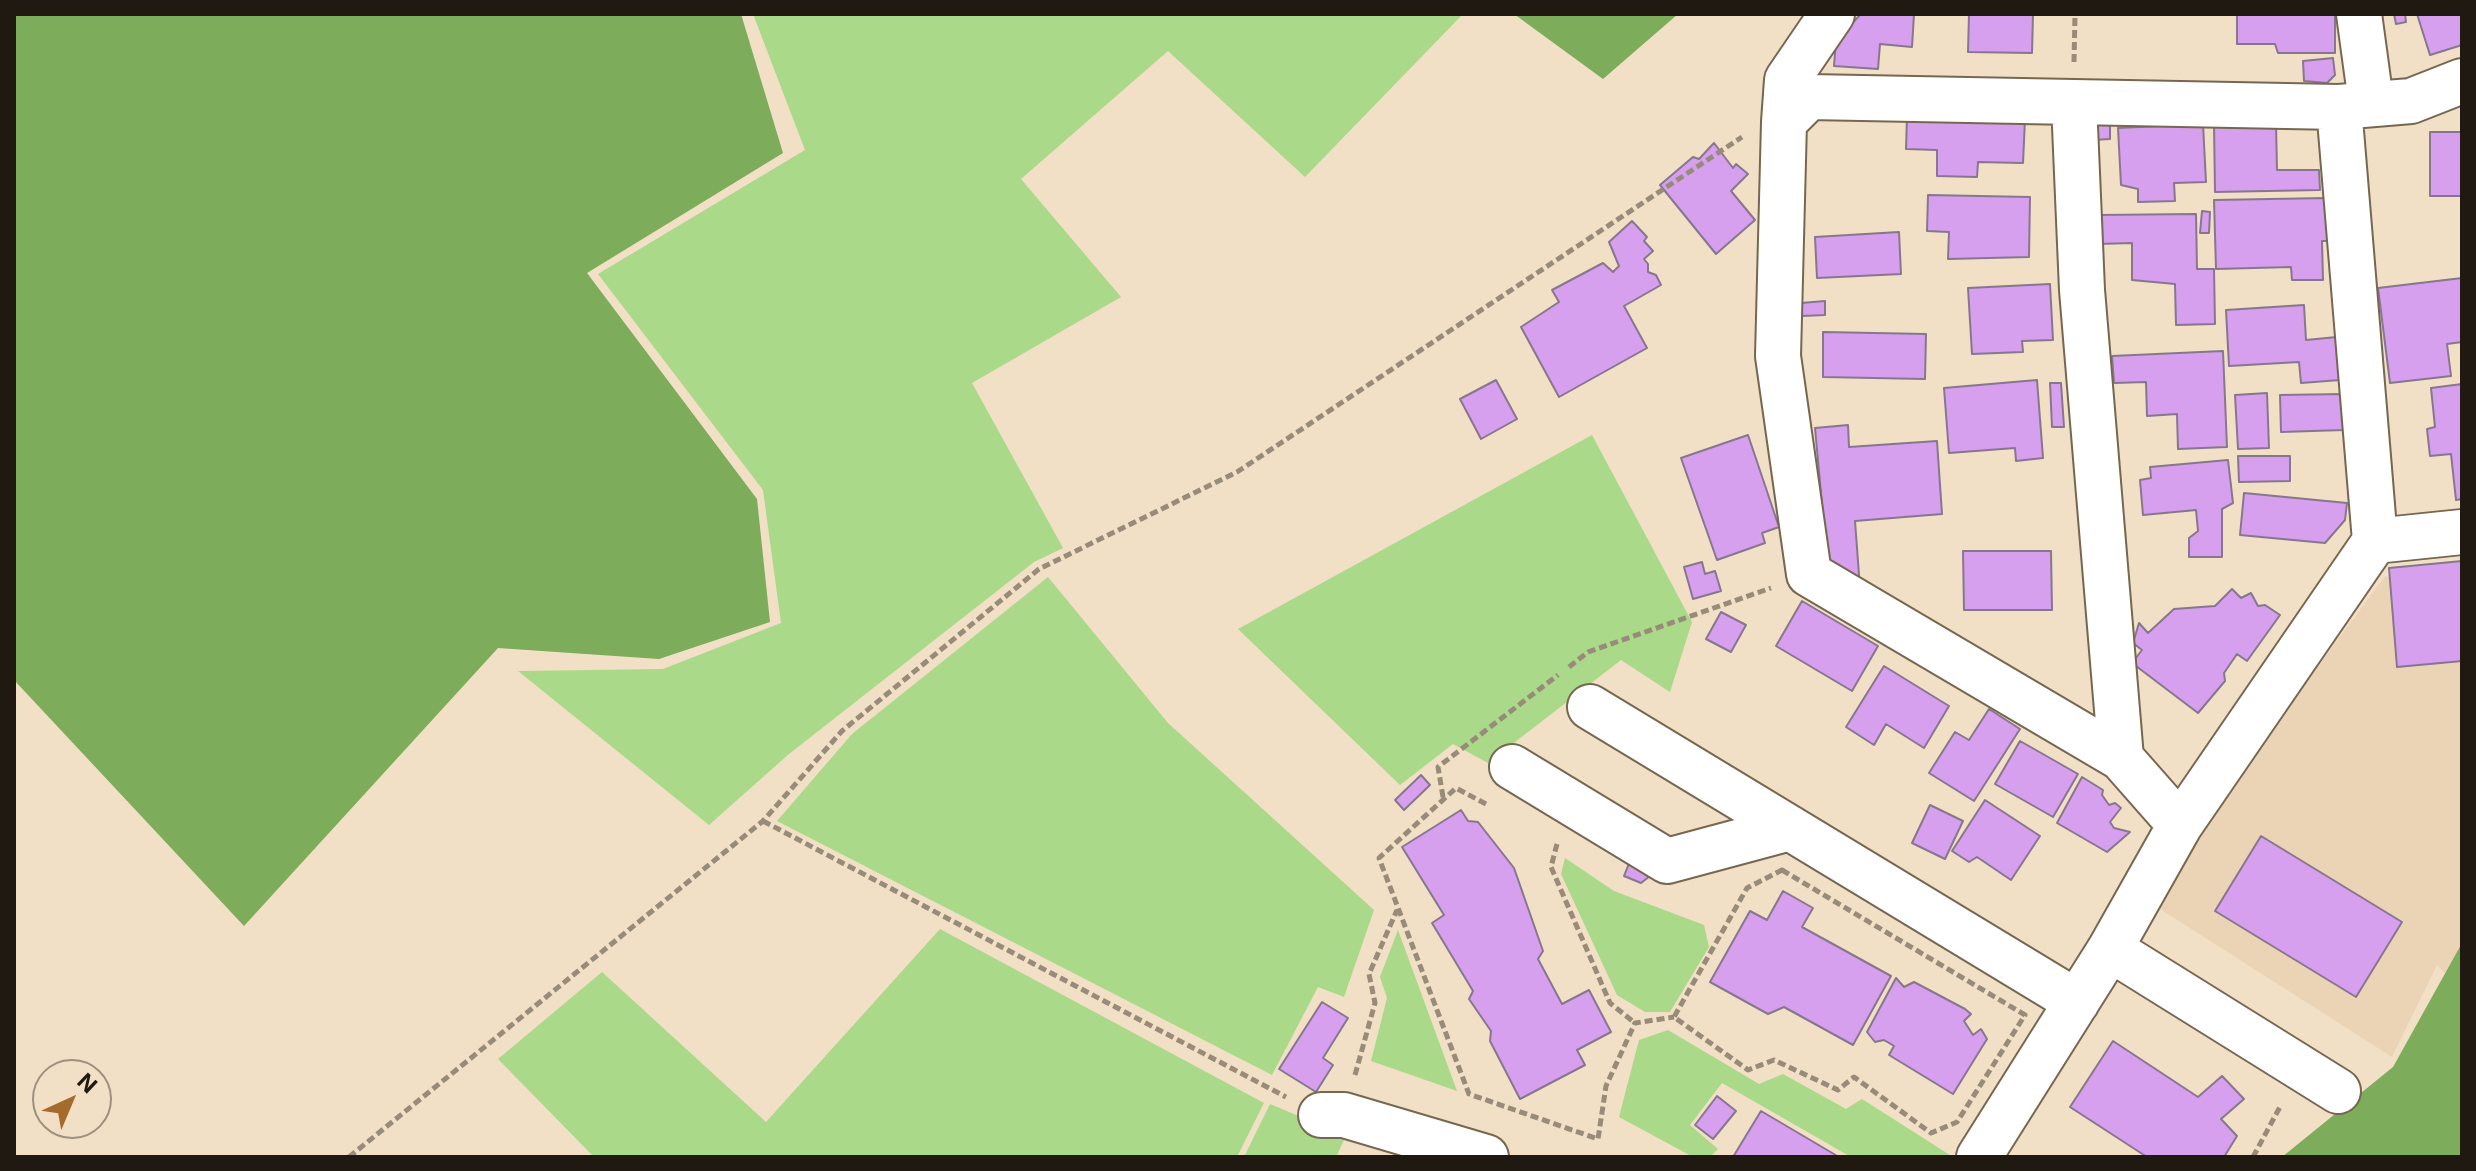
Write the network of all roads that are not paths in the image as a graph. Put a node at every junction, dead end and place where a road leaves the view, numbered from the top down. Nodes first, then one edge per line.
1 (1832, 14) edge
2 (2359, 14) edge
3 (2462, 81) edge
4 (2074, 103) junction
5 (2355, 105) junction
6 (1784, 122) junction
7 (2462, 532) edge
8 (2375, 541) junction
9 (1590, 707) dead end
10 (2121, 758) junction
11 (1512, 767) dead end
12 (2180, 825) junction
13 (1790, 828) junction
14 (2110, 949) junction
15 (2077, 1002) junction
16 (2338, 1091) dead end
17 (1333, 1115) road end
18 (1993, 1152) edge
19 (1486, 1157) edge

1 - 6 street
2 - 5 street
3 - 5 street
4 - 5 street
4 - 6 street
4 - 10 street
5 - 8 street
6 - 10 street
7 - 8 street
8 - 12 street
9 - 13 street
10 - 12 street
11 - 13 street
12 - 14 street
13 - 15 street
14 - 15 street
14 - 16 street
15 - 18 street
17 - 19 street

